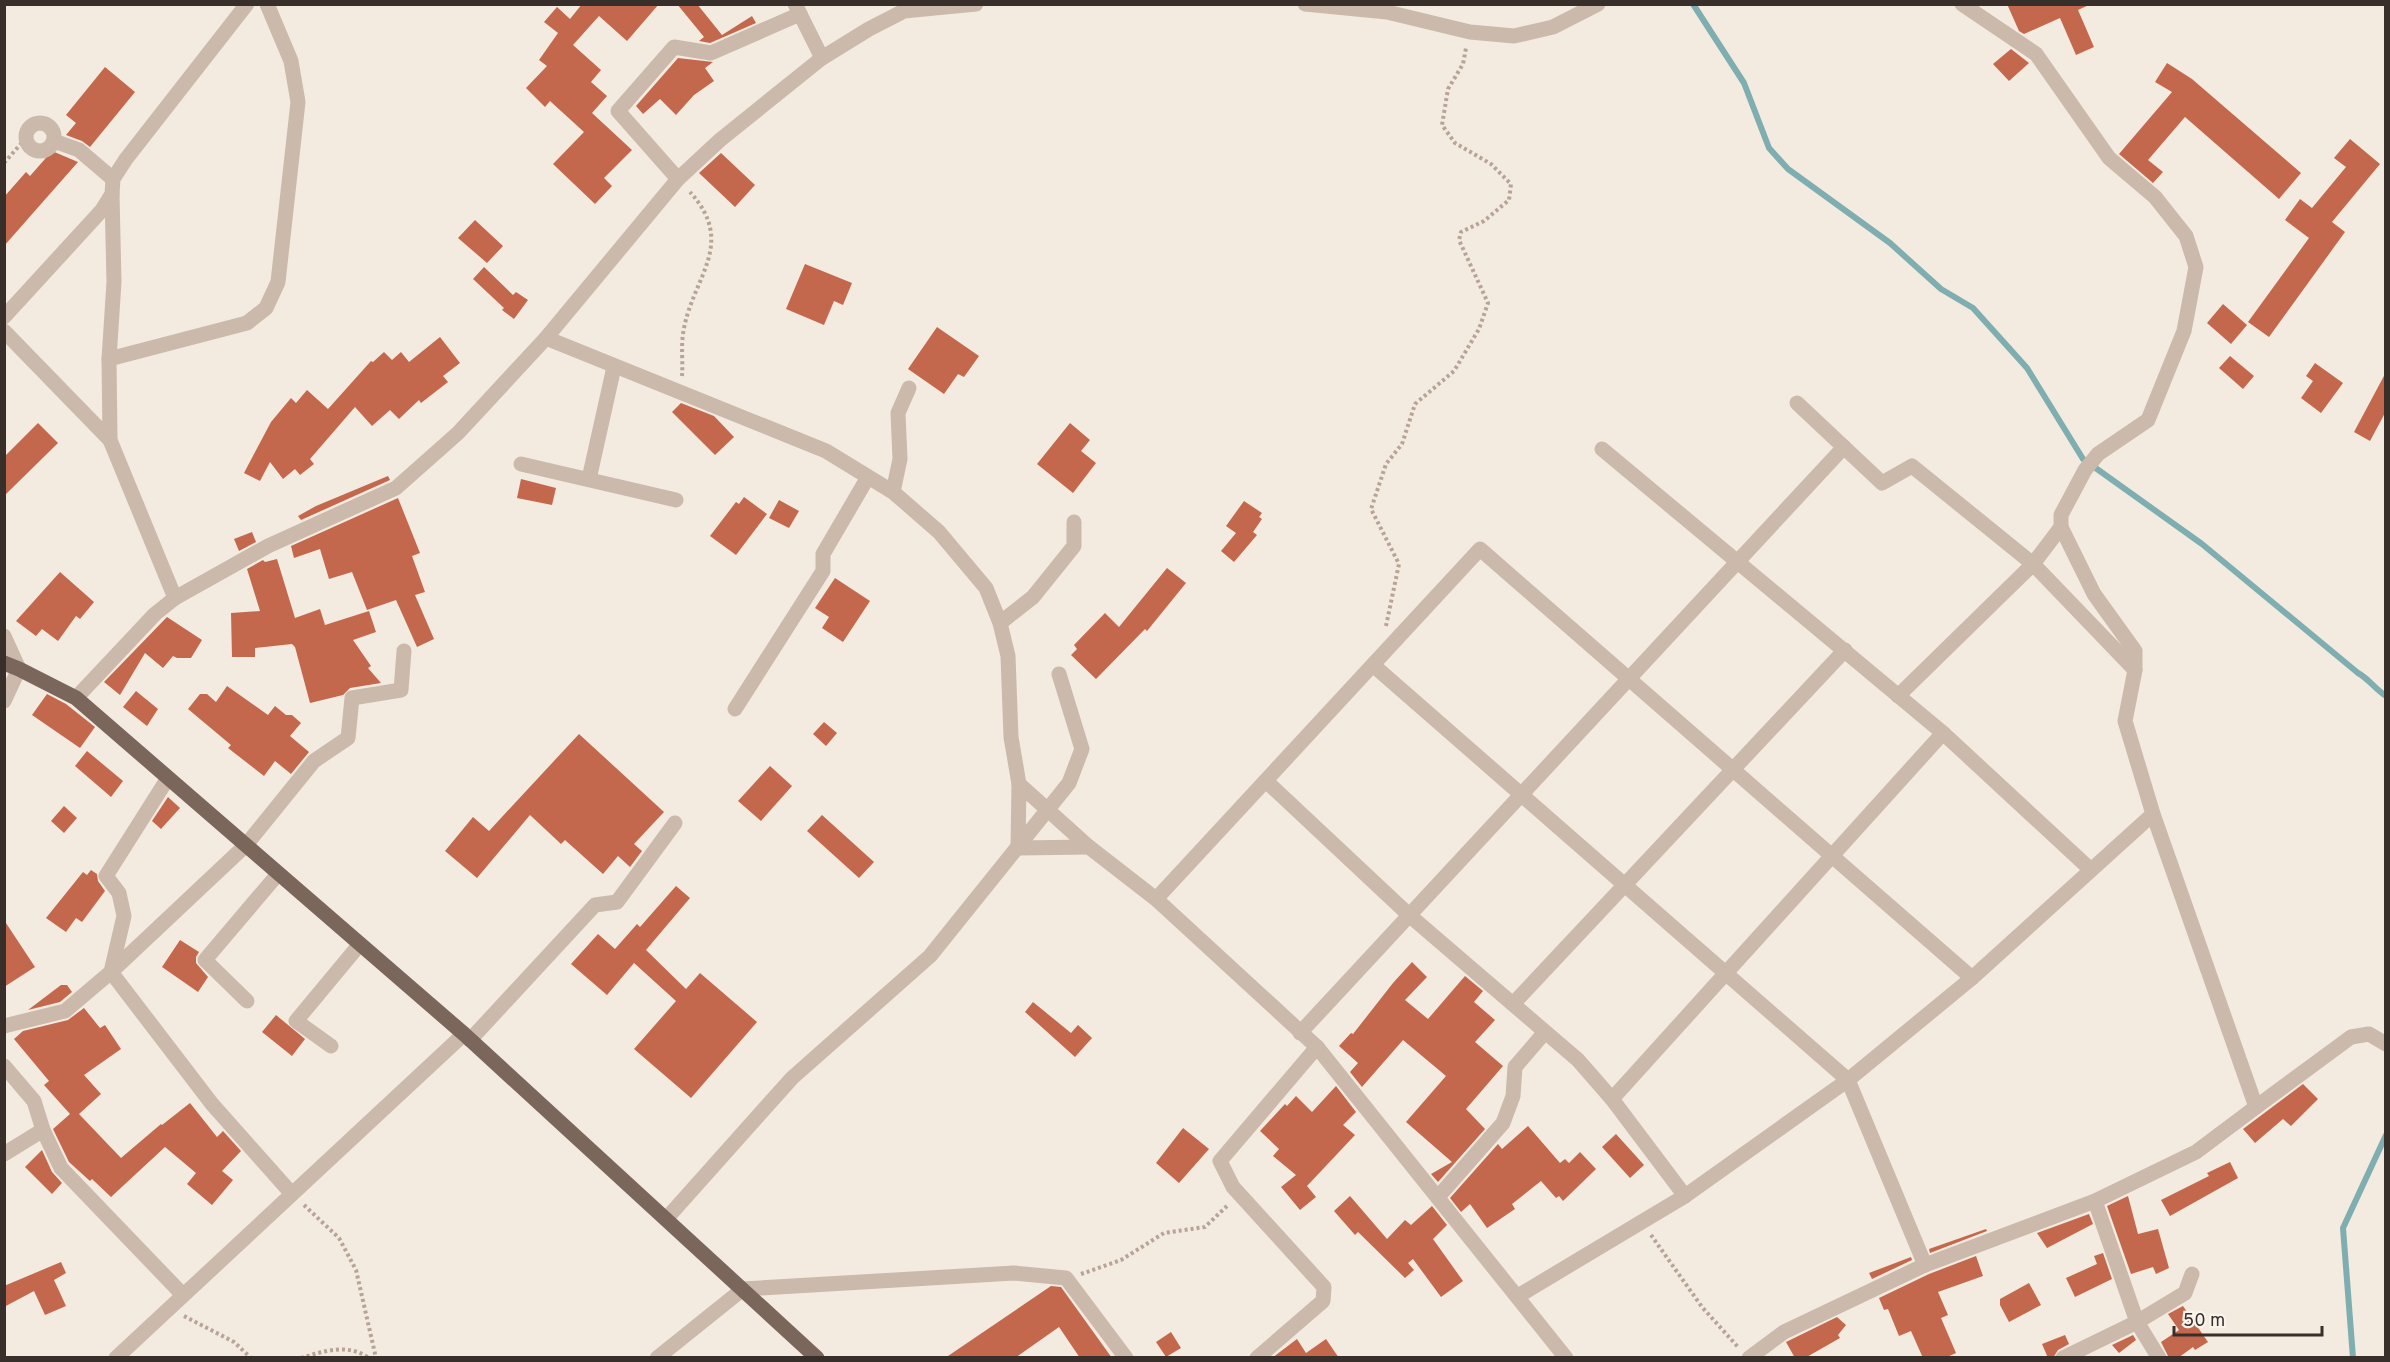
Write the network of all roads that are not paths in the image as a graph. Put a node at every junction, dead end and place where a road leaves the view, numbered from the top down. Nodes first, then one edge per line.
1 (247, 4) edge
2 (267, 4) edge
3 (976, 4) edge
4 (1305, 4) edge
5 (1598, 4) edge
6 (1962, 4) edge
7 (903, 8) edge
8 (1389, 8) edge
9 (797, 9) edge
10 (822, 58) junction
11 (26, 138) road end
12 (678, 179) junction
13 (113, 187) junction
14 (4, 317) edge
15 (4, 331) edge
16 (546, 338) junction
17 (108, 359) junction
18 (614, 367) junction
19 (909, 388) dead end
20 (1797, 403) dead end
21 (110, 440) junction
22 (1845, 447) junction
23 (1602, 449) dead end
24 (520, 464) dead end
25 (868, 477) junction
26 (589, 479) junction
27 (893, 492) junction
28 (676, 500) dead end
29 (1074, 522) dead end
30 (2061, 527) junction
31 (1738, 562) junction
32 (2033, 564) junction
33 (175, 598) junction
34 (1000, 623) junction
35 (4, 636) edge
36 (1845, 650) junction
37 (404, 651) dead end
38 (1373, 665) junction
39 (12, 666) edge
40 (2135, 670) junction
41 (1059, 674) dead end
42 (1629, 679) junction
43 (1898, 696) junction
44 (76, 698) junction
45 (4, 701) edge
46 (735, 709) dead end
47 (1942, 734) junction
48 (1733, 770) junction
49 (168, 778) junction
50 (1266, 781) junction
51 (1019, 784) junction
52 (1522, 794) junction
53 (1048, 811) junction
54 (2153, 814) junction
55 (675, 823) dead end
56 (246, 845) junction
57 (1089, 847) junction
58 (1018, 848) junction
59 (1832, 856) junction
60 (2091, 870) junction
61 (278, 874) junction
62 (1625, 885) junction
63 (1156, 899) junction
64 (1410, 915) junction
65 (360, 944) junction
66 (111, 972) junction
67 (1726, 973) junction
68 (1972, 978) junction
69 (247, 1001) dead end
70 (1513, 1004) junction
71 (4, 1026) edge
72 (1545, 1032) junction
73 (1300, 1033) junction
74 (467, 1037) junction
75 (2385, 1044) edge
76 (331, 1046) dead end
77 (1317, 1047) junction
78 (4, 1066) edge
79 (1848, 1080) junction
80 (1612, 1099) junction
81 (2256, 1107) junction
82 (43, 1130) junction
83 (4, 1154) edge
84 (292, 1194) junction
85 (1685, 1196) junction
86 (1438, 1197) junction
87 (2095, 1201) junction
88 (667, 1218) junction
89 (1925, 1265) junction
90 (2192, 1274) dead end
91 (743, 1289) junction
92 (183, 1295) junction
93 (1518, 1296) junction
94 (2138, 1322) junction
95 (671, 1351) edge
96 (1744, 1353) edge
97 (116, 1358) edge
98 (657, 1358) edge
99 (817, 1358) edge
100 (1126, 1358) edge
101 (1257, 1358) edge
102 (1566, 1358) edge
103 (2062, 1358) edge
104 (2159, 1358) edge

1 - 13 street
2 - 17 street
3 - 7 street
4 - 8 street
5 - 8 street
6 - 30 street
7 - 10 street
9 - 10 street
9 - 12 street
10 - 12 street
11 - 13 street
12 - 16 street
13 - 14 street
13 - 17 street
15 - 21 street
16 - 18 street
16 - 33 street
17 - 21 street
18 - 25 street
18 - 26 street
19 - 27 street
20 - 22 street
21 - 33 street
22 - 31 street
22 - 32 street
23 - 31 street
24 - 26 street
25 - 27 street
25 - 46 street
26 - 28 street
27 - 34 street
29 - 34 street
30 - 32 street
30 - 40 street
31 - 36 street
31 - 42 street
32 - 40 street
32 - 43 street
33 - 44 street
34 - 51 street
35 - 39 street
36 - 43 street
36 - 48 street
37 - 56 street
38 - 42 street
38 - 50 street
38 - 52 street
39 - 44 main road
39 - 45 street
40 - 54 street
41 - 53 street
42 - 48 street
42 - 52 street
43 - 47 street
44 - 49 main road
47 - 59 street
47 - 60 street
48 - 59 street
48 - 62 street
49 - 56 main road
49 - 66 street
50 - 63 street
50 - 64 street
51 - 53 street
51 - 58 street
52 - 62 street
52 - 64 street
53 - 57 street
53 - 58 street
54 - 60 street
54 - 81 street
55 - 74 street
56 - 61 main road
56 - 66 street
57 - 58 street
57 - 63 street
58 - 88 street
59 - 67 street
59 - 68 street
60 - 68 street
61 - 65 main road
61 - 69 street
62 - 67 street
62 - 70 street
63 - 73 street
64 - 70 street
64 - 73 street
65 - 74 main road
65 - 76 street
66 - 71 street
66 - 84 street
67 - 79 street
67 - 80 street
68 - 79 street
70 - 72 street
72 - 80 street
72 - 86 street
73 - 77 street
74 - 84 street
74 - 88 main road
75 - 81 street
77 - 86 street
77 - 101 street
78 - 82 street
79 - 85 street
79 - 89 street
80 - 85 street
81 - 87 street
82 - 83 street
82 - 92 street
84 - 92 street
85 - 93 street
86 - 93 street
87 - 89 street
87 - 94 street
88 - 91 main road
89 - 96 street
90 - 94 street
91 - 95 street
91 - 99 main road
91 - 100 street
92 - 97 street
93 - 102 street
94 - 103 street
94 - 104 street
95 - 98 street

